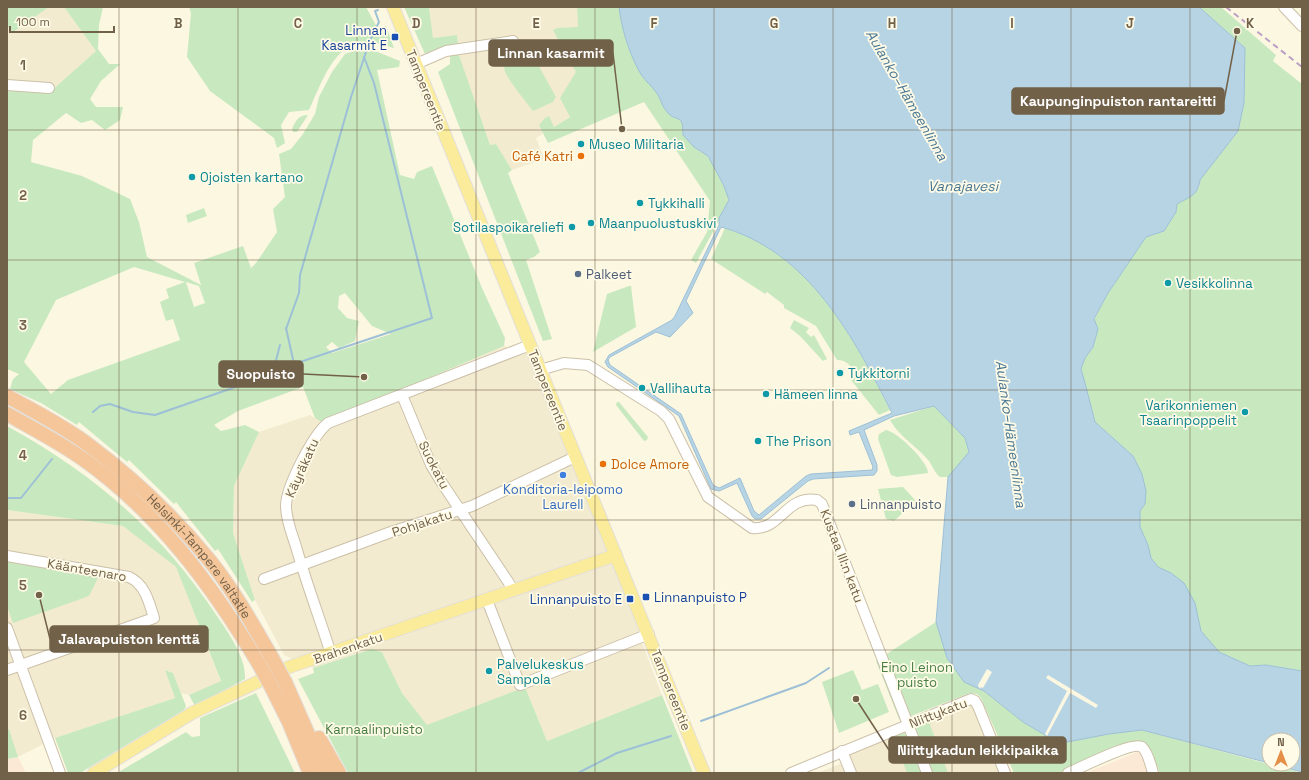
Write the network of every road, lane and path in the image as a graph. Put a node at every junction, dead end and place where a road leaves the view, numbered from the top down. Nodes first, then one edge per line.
1 (393, 7) edge
2 (1284, 7) edge
3 (1302, 26) edge
4 (513, 41) dead end
5 (416, 64) junction
6 (7, 85) edge
7 (49, 88) dead end
8 (530, 345) junction
9 (540, 370) junction
10 (402, 395) junction
11 (7, 396) edge
12 (7, 414) edge
13 (575, 457) junction
14 (461, 510) junction
15 (616, 555) junction
16 (7, 556) edge
17 (301, 565) junction
18 (264, 579) dead end
19 (512, 591) junction
20 (487, 600) junction
21 (7, 628) edge
22 (649, 634) junction
23 (331, 654) junction
24 (21, 667) junction
25 (7, 670) edge
26 (292, 696) junction
27 (907, 724) junction
28 (842, 751) junction
29 (60, 773) edge
30 (94, 773) edge
31 (310, 773) edge
32 (326, 773) edge
33 (339, 773) edge
34 (704, 773) edge
35 (791, 773) edge
36 (851, 773) edge
37 (927, 773) edge
38 (1006, 773) edge
39 (1068, 773) edge
40 (1153, 773) edge

1 - 5 main road, Tampereentie
2 - 3 street
4 - 5 street
5 - 8 main road, Tampereentie
6 - 7 street
8 - 9 main road, Tampereentie
8 - 10 street, Käyräkatu
9 - 13 main road, Tampereentie
9 - 27 street, Kustaa III:n katu
10 - 14 street, Suokatu
10 - 17 street, Käyräkatu
11 - 26 highway, Helsinki-Tampere valtatie, bridge
12 - 31 highway, Helsinki-Tampere valtatie, bridge
13 - 14 street, Pohjakatu
13 - 15 main road, Tampereentie
14 - 17 street, Pohjakatu
14 - 19 street, Suokatu
15 - 19 main road, Brahenkatu
15 - 22 main road, Tampereentie
16 - 24 street, Käänteenaro
17 - 18 street, Pohjakatu
17 - 23 street, Käyräkatu
19 - 20 main road, Brahenkatu
20 - 22 street
20 - 23 main road, Brahenkatu
21 - 24 street
22 - 34 main road, Tampereentie
23 - 30 main road, Brahenkatu
24 - 25 street, Käänteenaro
24 - 29 street
26 - 32 highway, Helsinki-Tampere valtatie
26 - 33 highway
27 - 28 street, Niittykatu
27 - 37 street, Kustaa III:n katu
27 - 38 street, Niittykatu
28 - 35 street, Niittykatu
28 - 36 street
39 - 40 street

